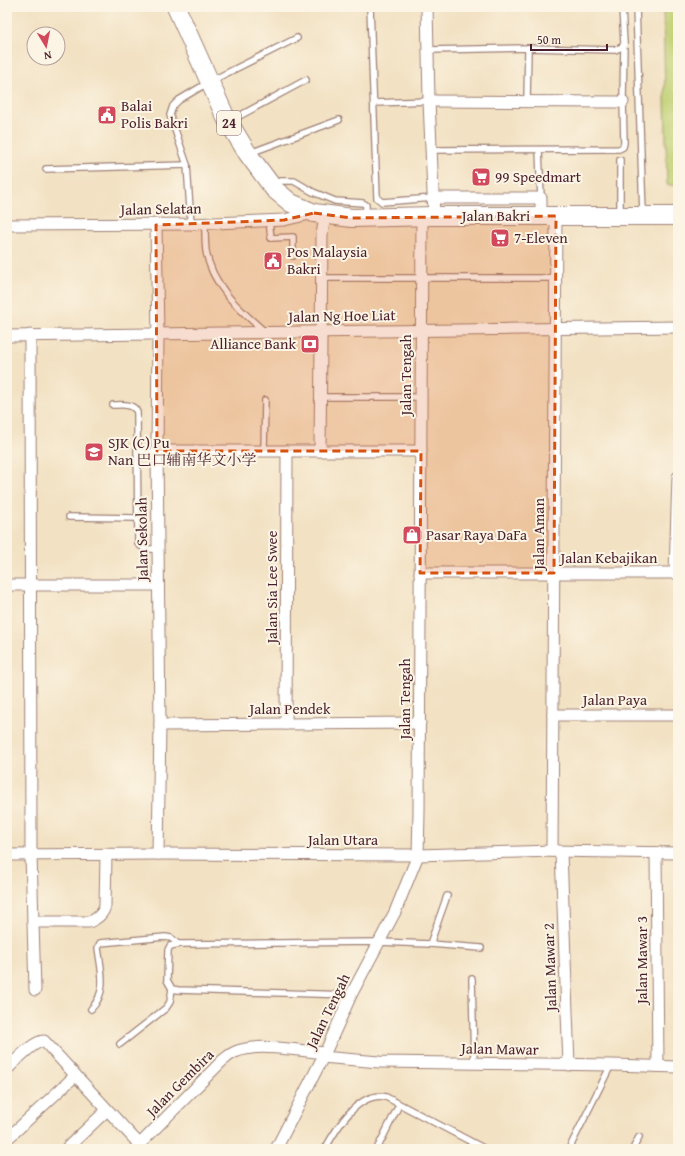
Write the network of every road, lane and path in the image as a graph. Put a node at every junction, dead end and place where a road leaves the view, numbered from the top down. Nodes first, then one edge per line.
1 (176, 7) edge
2 (370, 7) edge
3 (427, 7) edge
4 (622, 7) edge
5 (636, 7) edge
6 (297, 38) dead end
7 (624, 44) junction
8 (528, 48) junction
9 (428, 50) junction
10 (306, 80) dead end
11 (209, 82) junction
12 (429, 101) junction
13 (527, 102) junction
14 (623, 102) junction
15 (374, 103) junction
16 (339, 120) dead end
17 (228, 122) junction
18 (431, 150) junction
19 (539, 150) junction
20 (248, 154) junction
21 (620, 160) dead end
22 (187, 165) junction
23 (46, 169) dead end
24 (271, 185) junction
25 (433, 198) junction
26 (541, 198) junction
27 (428, 216) junction
28 (549, 216) junction
29 (620, 216) junction
30 (643, 216) junction
31 (678, 216) edge
32 (366, 218) junction
33 (269, 221) junction
34 (205, 223) junction
35 (321, 223) junction
36 (191, 224) junction
37 (7, 225) edge
38 (156, 225) junction
39 (293, 256) dead end
40 (421, 277) junction
41 (322, 278) junction
42 (556, 278) junction
43 (678, 327) edge
44 (555, 329) junction
45 (421, 330) junction
46 (265, 332) junction
47 (321, 332) junction
48 (158, 334) junction
49 (30, 335) junction
50 (7, 336) edge
51 (320, 397) junction
52 (421, 397) junction
53 (265, 400) dead end
54 (113, 405) dead end
55 (157, 451) junction
56 (264, 451) junction
57 (287, 451) junction
58 (320, 451) junction
59 (421, 451) junction
60 (137, 452) junction
61 (678, 477) edge
62 (69, 517) dead end
63 (138, 518) junction
64 (158, 549) junction
65 (420, 573) junction
66 (554, 573) junction
67 (676, 573) edge
68 (158, 584) junction
69 (7, 585) edge
70 (30, 585) junction
71 (553, 715) junction
72 (678, 715) edge
73 (420, 723) junction
74 (286, 724) junction
75 (160, 725) junction
76 (656, 853) junction
77 (678, 853) edge
78 (106, 854) junction
79 (158, 854) junction
80 (7, 855) edge
81 (31, 855) junction
82 (418, 855) junction
83 (559, 857) junction
84 (447, 896) dead end
85 (33, 922) junction
86 (379, 942) junction
87 (178, 944) junction
88 (430, 944) junction
89 (481, 948) dead end
90 (472, 979) dead end
91 (172, 988) junction
92 (35, 990) dead end
93 (351, 995) junction
94 (91, 1009) dead end
95 (120, 1044) dead end
96 (324, 1055) junction
97 (474, 1064) junction
98 (569, 1065) junction
99 (612, 1065) junction
100 (658, 1066) junction
101 (678, 1067) edge
102 (7, 1069) edge
103 (75, 1076) junction
104 (399, 1105) junction
105 (107, 1110) junction
106 (639, 1137) dead end
107 (7, 1139) edge
108 (137, 1147) edge
109 (66, 1149) edge
110 (276, 1149) edge
111 (325, 1149) edge
112 (376, 1149) edge
113 (485, 1149) edge
114 (569, 1149) edge
115 (633, 1149) edge

1 - 11 main road, 24
2 - 15 lane
3 - 9 street, Jalan Tengah
4 - 7 lane
5 - 30 lane
6 - 11 lane
7 - 8 lane
7 - 14 lane
8 - 9 lane
8 - 13 lane
9 - 12 street, Jalan Tengah
10 - 17 lane
11 - 17 main road, 24
11 - 22 lane
12 - 13 street
12 - 15 lane
12 - 18 street, Jalan Tengah
13 - 14 street
14 - 19 lane
15 - 25 lane
16 - 20 lane
17 - 20 main road, 24
18 - 19 lane
18 - 25 street, Jalan Tengah
19 - 26 lane
20 - 24 main road, 24
21 - 29 lane
22 - 23 lane
22 - 36 lane
24 - 32 lane
24 - 35 main road, 24
25 - 26 street
25 - 27 street, Jalan Tengah
26 - 28 street, Jalan Aman
27 - 28 main road, Jalan Bakri / 24
27 - 32 main road, Jalan Bakri / 24
27 - 40 street, Jalan Tengah
28 - 29 main road, Jalan Bakri / 24
28 - 42 street, Jalan Aman
29 - 30 main road, Jalan Bakri / 24
30 - 31 main road, Jalan Bakri / 24
32 - 35 main road, Jalan Bakri / 24
33 - 34 street, Jalan Selatan
33 - 35 street, Jalan Selatan
33 - 39 lane
34 - 36 street, Jalan Selatan
34 - 46 lane
35 - 41 street
36 - 38 street, Jalan Selatan
37 - 38 street, Jalan Selatan
38 - 48 street, Jalan Sekolah
40 - 41 lane
40 - 42 lane
40 - 45 street, Jalan Tengah
41 - 47 street
42 - 44 street, Jalan Aman
43 - 44 street, Jalan Ng Hoe Liat
44 - 45 street, Jalan Ng Hoe Liat
44 - 66 street, Jalan Aman
45 - 47 street, Jalan Ng Hoe Liat
45 - 52 street, Jalan Tengah
46 - 47 street, Jalan Ng Hoe Liat
46 - 48 street, Jalan Ng Hoe Liat
47 - 51 street
48 - 49 street, Jalan Ng Hoe Liat
48 - 55 street, Jalan Sekolah
49 - 50 street, Jalan Ng Hoe Liat
49 - 70 street
51 - 52 lane
51 - 58 street
52 - 59 street, Jalan Tengah
53 - 56 lane
54 - 60 lane
55 - 56 street
55 - 60 lane
55 - 64 street, Jalan Sekolah
56 - 57 street
57 - 58 street
57 - 74 street, Jalan Sia Lee Swee
58 - 59 street
59 - 65 street, Jalan Tengah
60 - 63 lane
61 - 67 street
62 - 63 lane
63 - 64 lane
64 - 68 street, Jalan Sekolah
65 - 66 street, Jalan Kebajikan
65 - 73 street, Jalan Tengah
66 - 67 street, Jalan Kebajikan
66 - 71 street, Jalan Aman
68 - 70 street
68 - 75 street, Jalan Sekolah
69 - 70 street
70 - 81 street
71 - 72 street, Jalan Paya
71 - 83 street, Jalan Aman
73 - 74 street, Jalan Pendek
73 - 82 street, Jalan Tengah
74 - 75 street, Jalan Pendek
75 - 79 street, Jalan Sekolah
76 - 77 street, Jalan Utara
76 - 83 street, Jalan Utara
76 - 100 street, Jalan Mawar 3
78 - 79 street, Jalan Utara
78 - 81 street, Jalan Utara
78 - 85 street
79 - 82 street, Jalan Utara
80 - 81 street, Jalan Utara
81 - 85 street
82 - 83 street, Jalan Utara
82 - 86 street, Jalan Tengah
83 - 98 street, Jalan Mawar 2
84 - 88 lane
85 - 92 street
86 - 87 lane
86 - 88 lane
86 - 93 street, Jalan Tengah
87 - 91 lane
87 - 94 lane
88 - 89 lane
90 - 97 lane
91 - 93 lane
91 - 95 lane
93 - 96 street, Jalan Tengah
96 - 97 street, Jalan Mawar
96 - 108 street, Jalan Gembira
96 - 110 street, Jalan Tengah
97 - 98 street, Jalan Mawar
98 - 99 street, Jalan Mawar
99 - 100 street, Jalan Mawar
99 - 114 lane
100 - 101 street, Jalan Mawar
102 - 103 street
103 - 105 street
103 - 107 street
104 - 111 lane
104 - 112 lane
104 - 113 lane
105 - 108 street
105 - 109 street
106 - 115 lane

